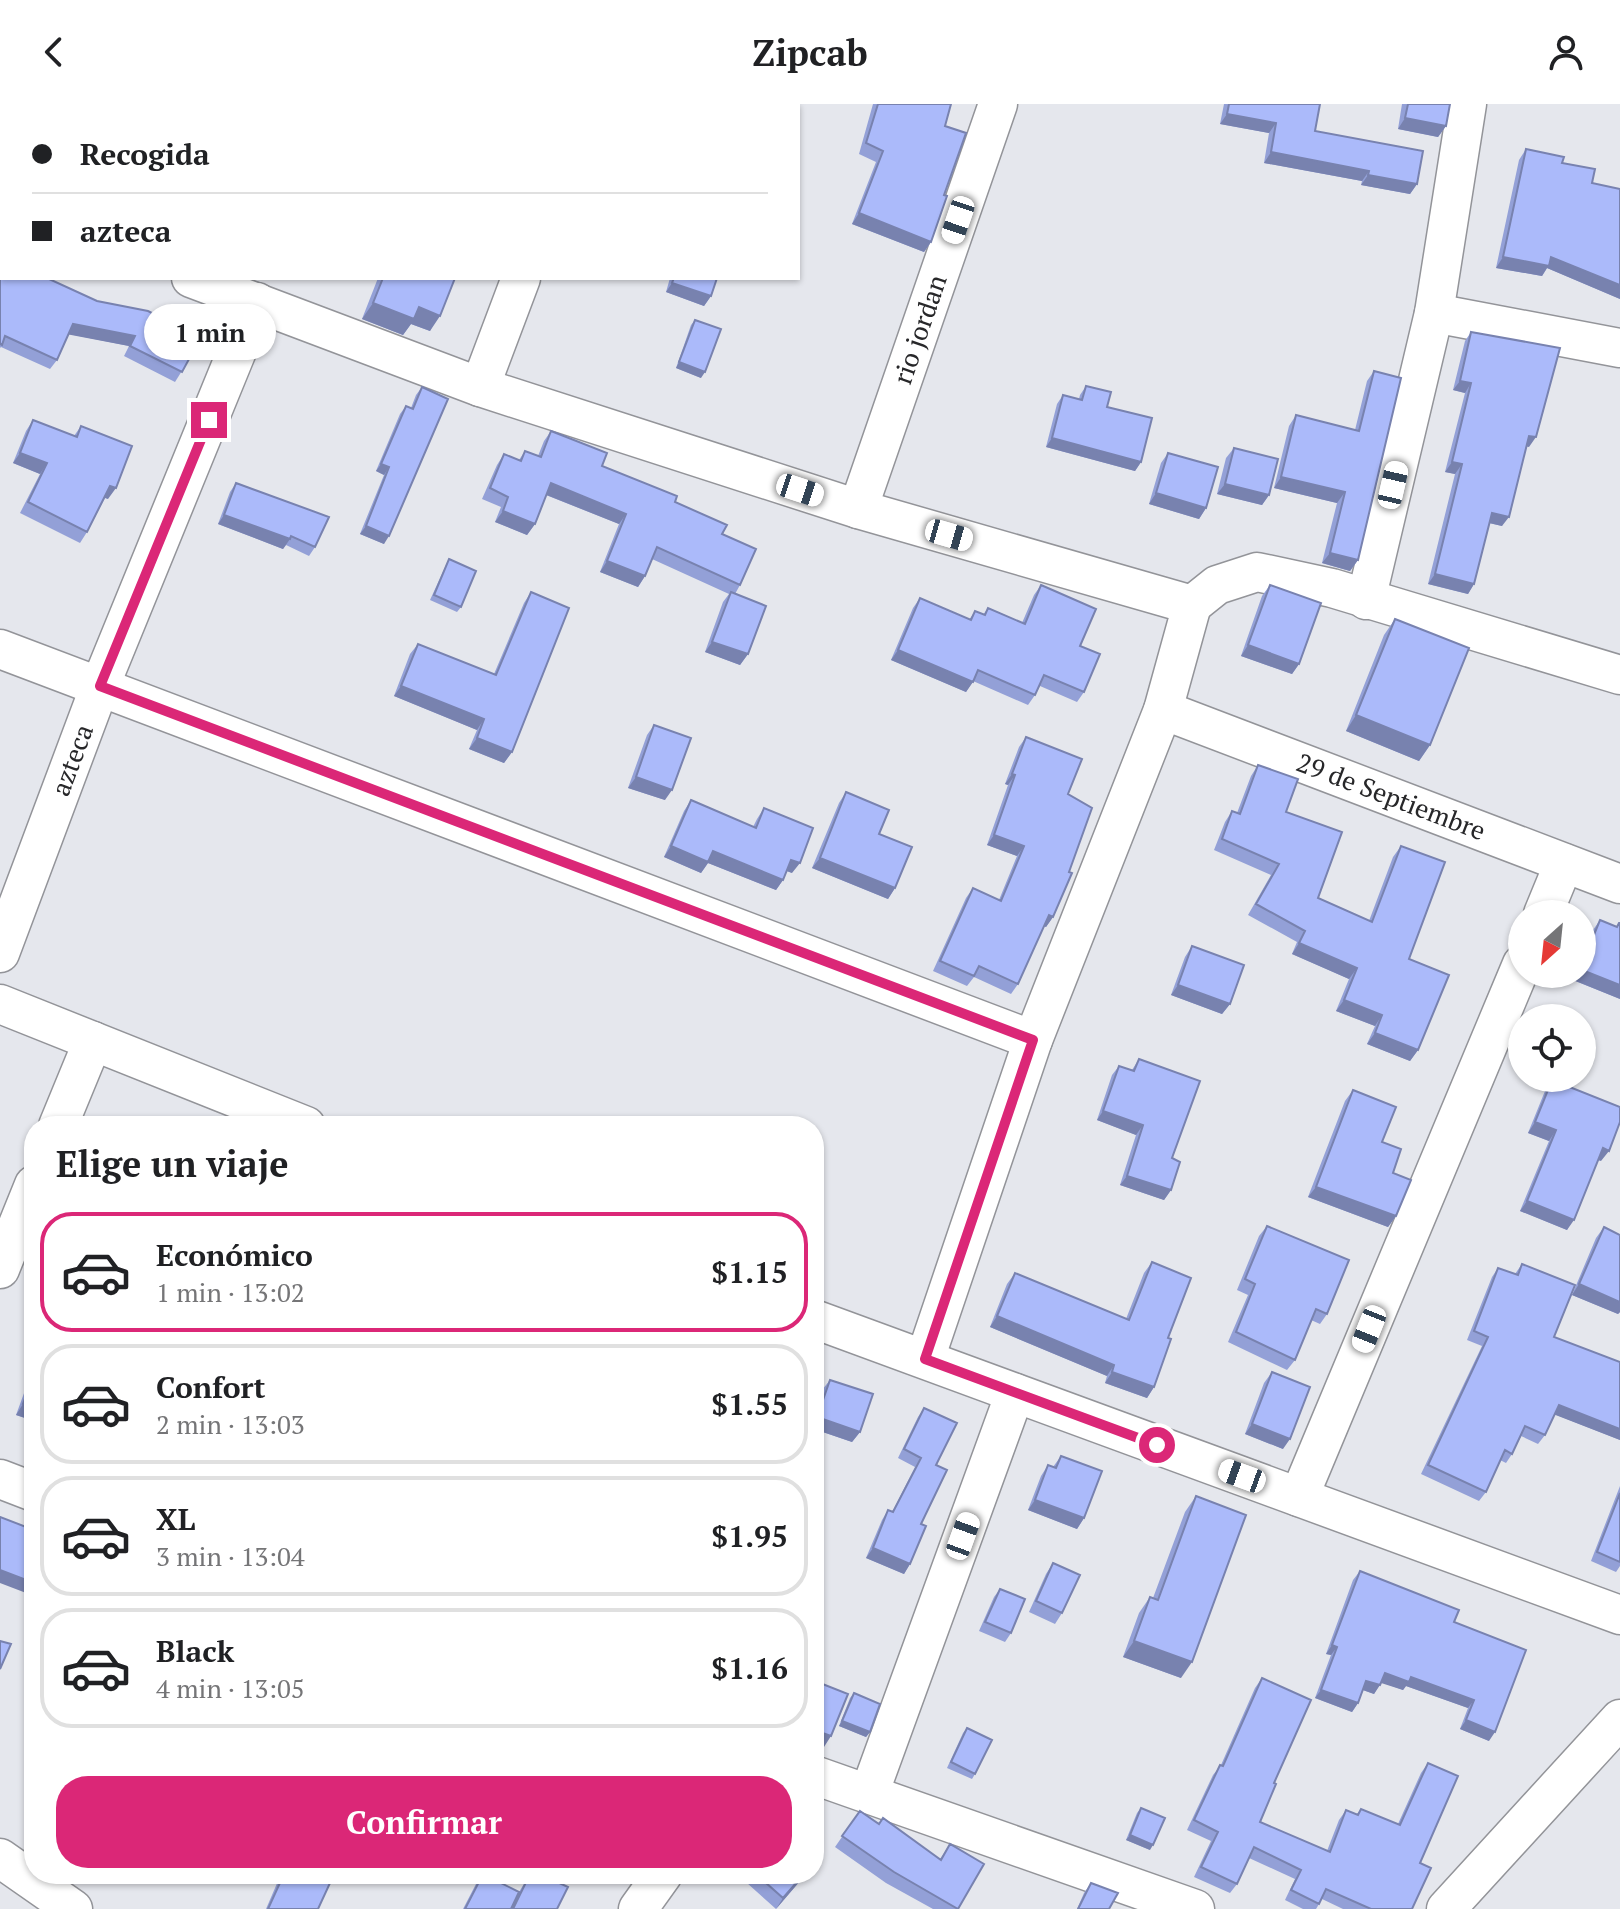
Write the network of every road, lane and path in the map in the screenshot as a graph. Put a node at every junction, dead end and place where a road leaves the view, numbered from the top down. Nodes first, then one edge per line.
1 (998, 104) edge
2 (1467, 104) edge
3 (196, 280) edge
4 (520, 280) edge
5 (257, 302) junction
6 (1434, 313) junction
7 (1620, 348) edge
8 (480, 387) junction
9 (858, 509) junction
10 (1366, 600) junction
11 (1192, 605) junction
12 (0, 649) edge
13 (1620, 675) edge
14 (100, 686) junction
15 (1163, 710) junction
16 (1564, 863) junction
17 (1620, 884) edge
18 (1549, 900) edge
19 (0, 953) edge
20 (1512, 988) edge
21 (0, 1004) edge
22 (1033, 1040) junction
23 (93, 1041) junction
24 (62, 1116) edge
25 (281, 1116) edge
26 (24, 1210) edge
27 (0, 1269) edge
28 (824, 1323) edge
29 (925, 1359) junction
30 (1015, 1393) junction
31 (0, 1479) edge
32 (24, 1488) edge
33 (1299, 1497) junction
34 (1620, 1615) edge
35 (1620, 1719) edge
36 (824, 1778) edge
37 (869, 1794) junction
38 (0, 1858) edge
39 (24, 1875) edge
40 (37, 1884) edge
41 (73, 1909) edge
42 (1195, 1909) edge
43 (1446, 1909) edge

1 - 9 street, rio jordan
2 - 6 street
3 - 5 street
4 - 8 street
5 - 8 street
5 - 14 street, azteca
6 - 7 street
6 - 10 street
8 - 9 street
9 - 11 street
10 - 11 street
10 - 13 street
11 - 15 street
12 - 14 street
14 - 19 street, azteca
14 - 22 street
15 - 16 street, 29 de Septiembre
15 - 22 street
16 - 17 street, 29 de Septiembre
16 - 18 street
20 - 33 street
21 - 23 street
22 - 29 street
23 - 24 street
23 - 25 street
26 - 27 street
28 - 29 street
29 - 30 street
30 - 33 street
30 - 37 street
31 - 32 street
33 - 34 street
35 - 43 street
36 - 37 street
37 - 42 street
38 - 39 street
40 - 41 street

